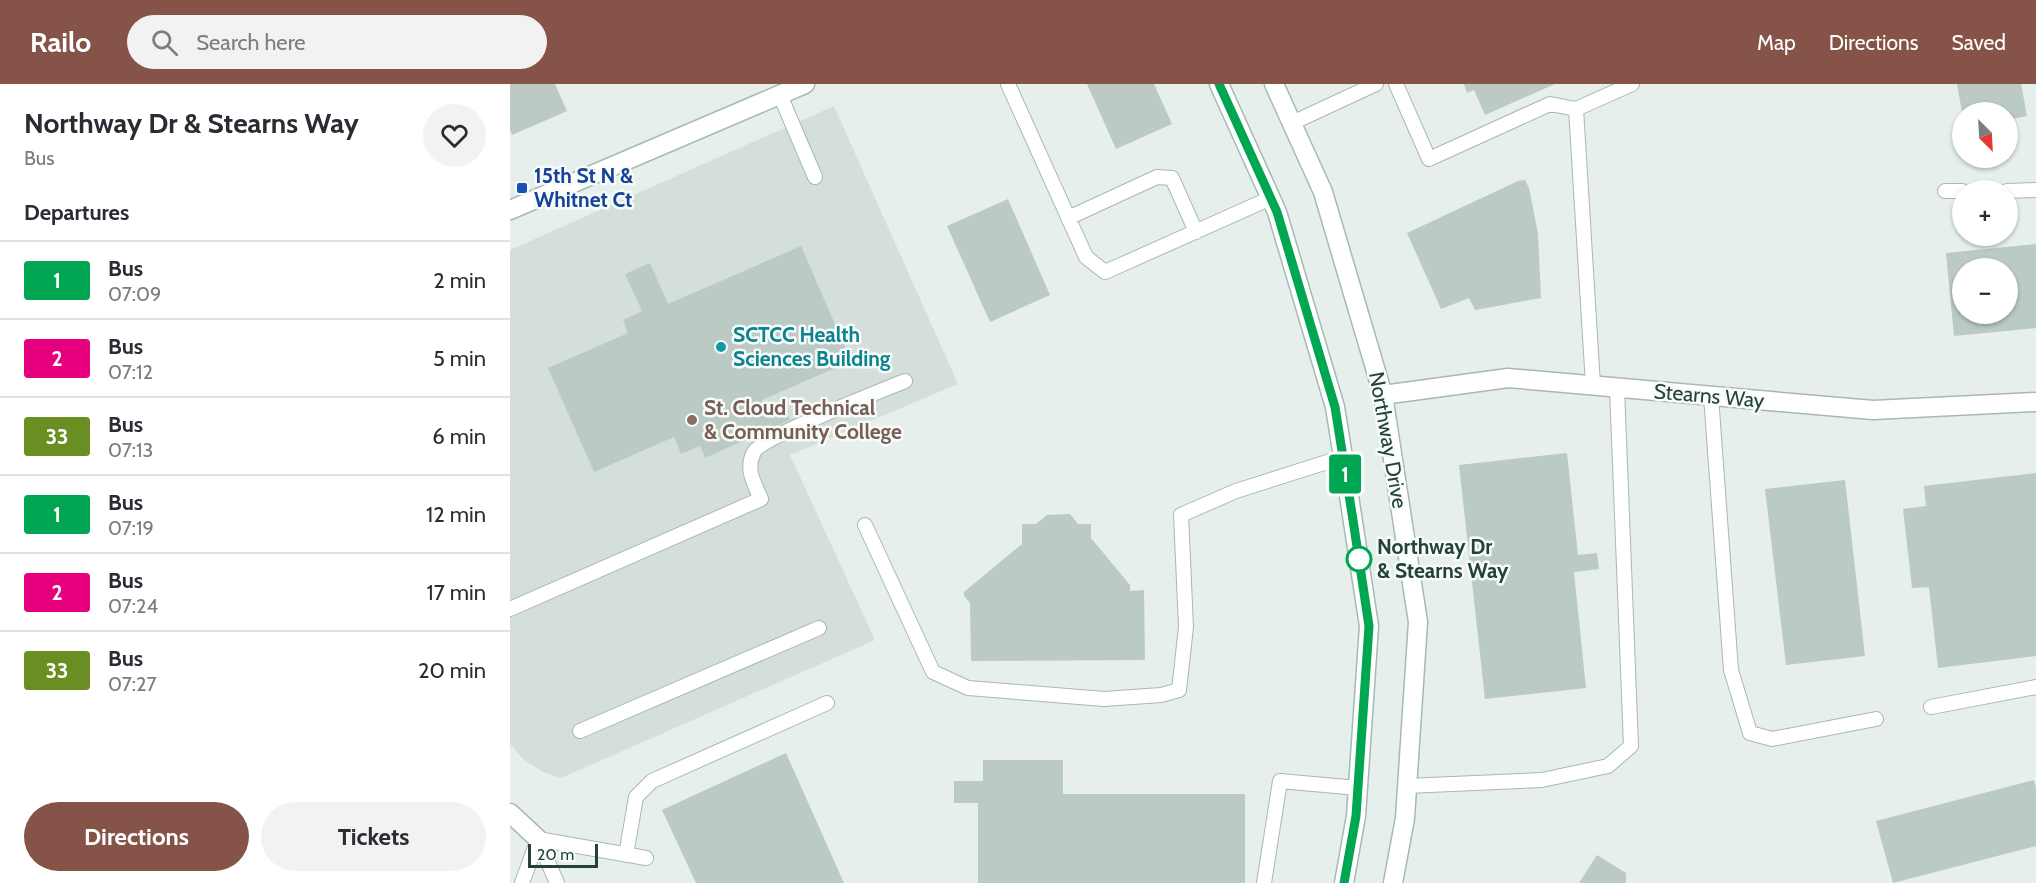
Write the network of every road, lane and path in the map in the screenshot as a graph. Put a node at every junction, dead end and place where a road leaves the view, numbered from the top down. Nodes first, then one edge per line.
1 (805, 84) edge
2 (1008, 84) edge
3 (1219, 84) edge
4 (1274, 84) edge
5 (1376, 84) edge
6 (1396, 84) edge
7 (1632, 84) edge
8 (780, 95) junction
9 (1576, 109) junction
10 (1292, 123) junction
11 (815, 177) dead end
12 (2036, 190) edge
13 (1945, 191) dead end
14 (1952, 191) edge
15 (2018, 191) edge
16 (1270, 198) junction
17 (510, 210) edge
18 (1068, 218) junction
19 (1196, 232) junction
20 (904, 381) dead end
21 (1593, 385) junction
22 (1617, 387) junction
23 (1383, 395) junction
24 (1711, 396) junction
25 (2036, 402) edge
26 (1343, 457) junction
27 (865, 525) dead end
28 (510, 609) edge
29 (819, 627) dead end
30 (2036, 687) edge
31 (827, 704) dead end
32 (1931, 707) dead end
33 (1876, 719) dead end
34 (580, 731) dead end
35 (1407, 786) junction
36 (1358, 788) junction
37 (510, 813) edge
38 (538, 839) junction
39 (626, 855) junction
40 (646, 858) dead end
41 (522, 883) edge
42 (557, 883) edge
43 (1264, 883) edge
44 (1344, 883) edge
45 (1393, 883) edge

1 - 8 street
2 - 18 lane
3 - 16 street
4 - 10 street, Northway Drive
5 - 10 lane
6 - 9 lane
7 - 9 lane
8 - 11 lane
8 - 17 street
9 - 21 lane
10 - 23 street, Northway Drive
12 - 15 lane
13 - 14 lane
16 - 19 lane
16 - 26 street
18 - 19 lane
18 - 19 lane
20 - 28 lane
21 - 22 street, Stearns Way
21 - 23 street, Stearns Way
22 - 24 street, Stearns Way
22 - 35 lane
23 - 35 street, Northway Drive
24 - 25 street, Stearns Way
24 - 33 lane
26 - 27 lane
26 - 36 street
29 - 34 lane
30 - 32 lane
31 - 39 lane
35 - 45 street, Northway Drive
36 - 43 lane
36 - 44 street
37 - 38 street
38 - 39 lane
38 - 41 lane
38 - 42 lane
39 - 40 lane

